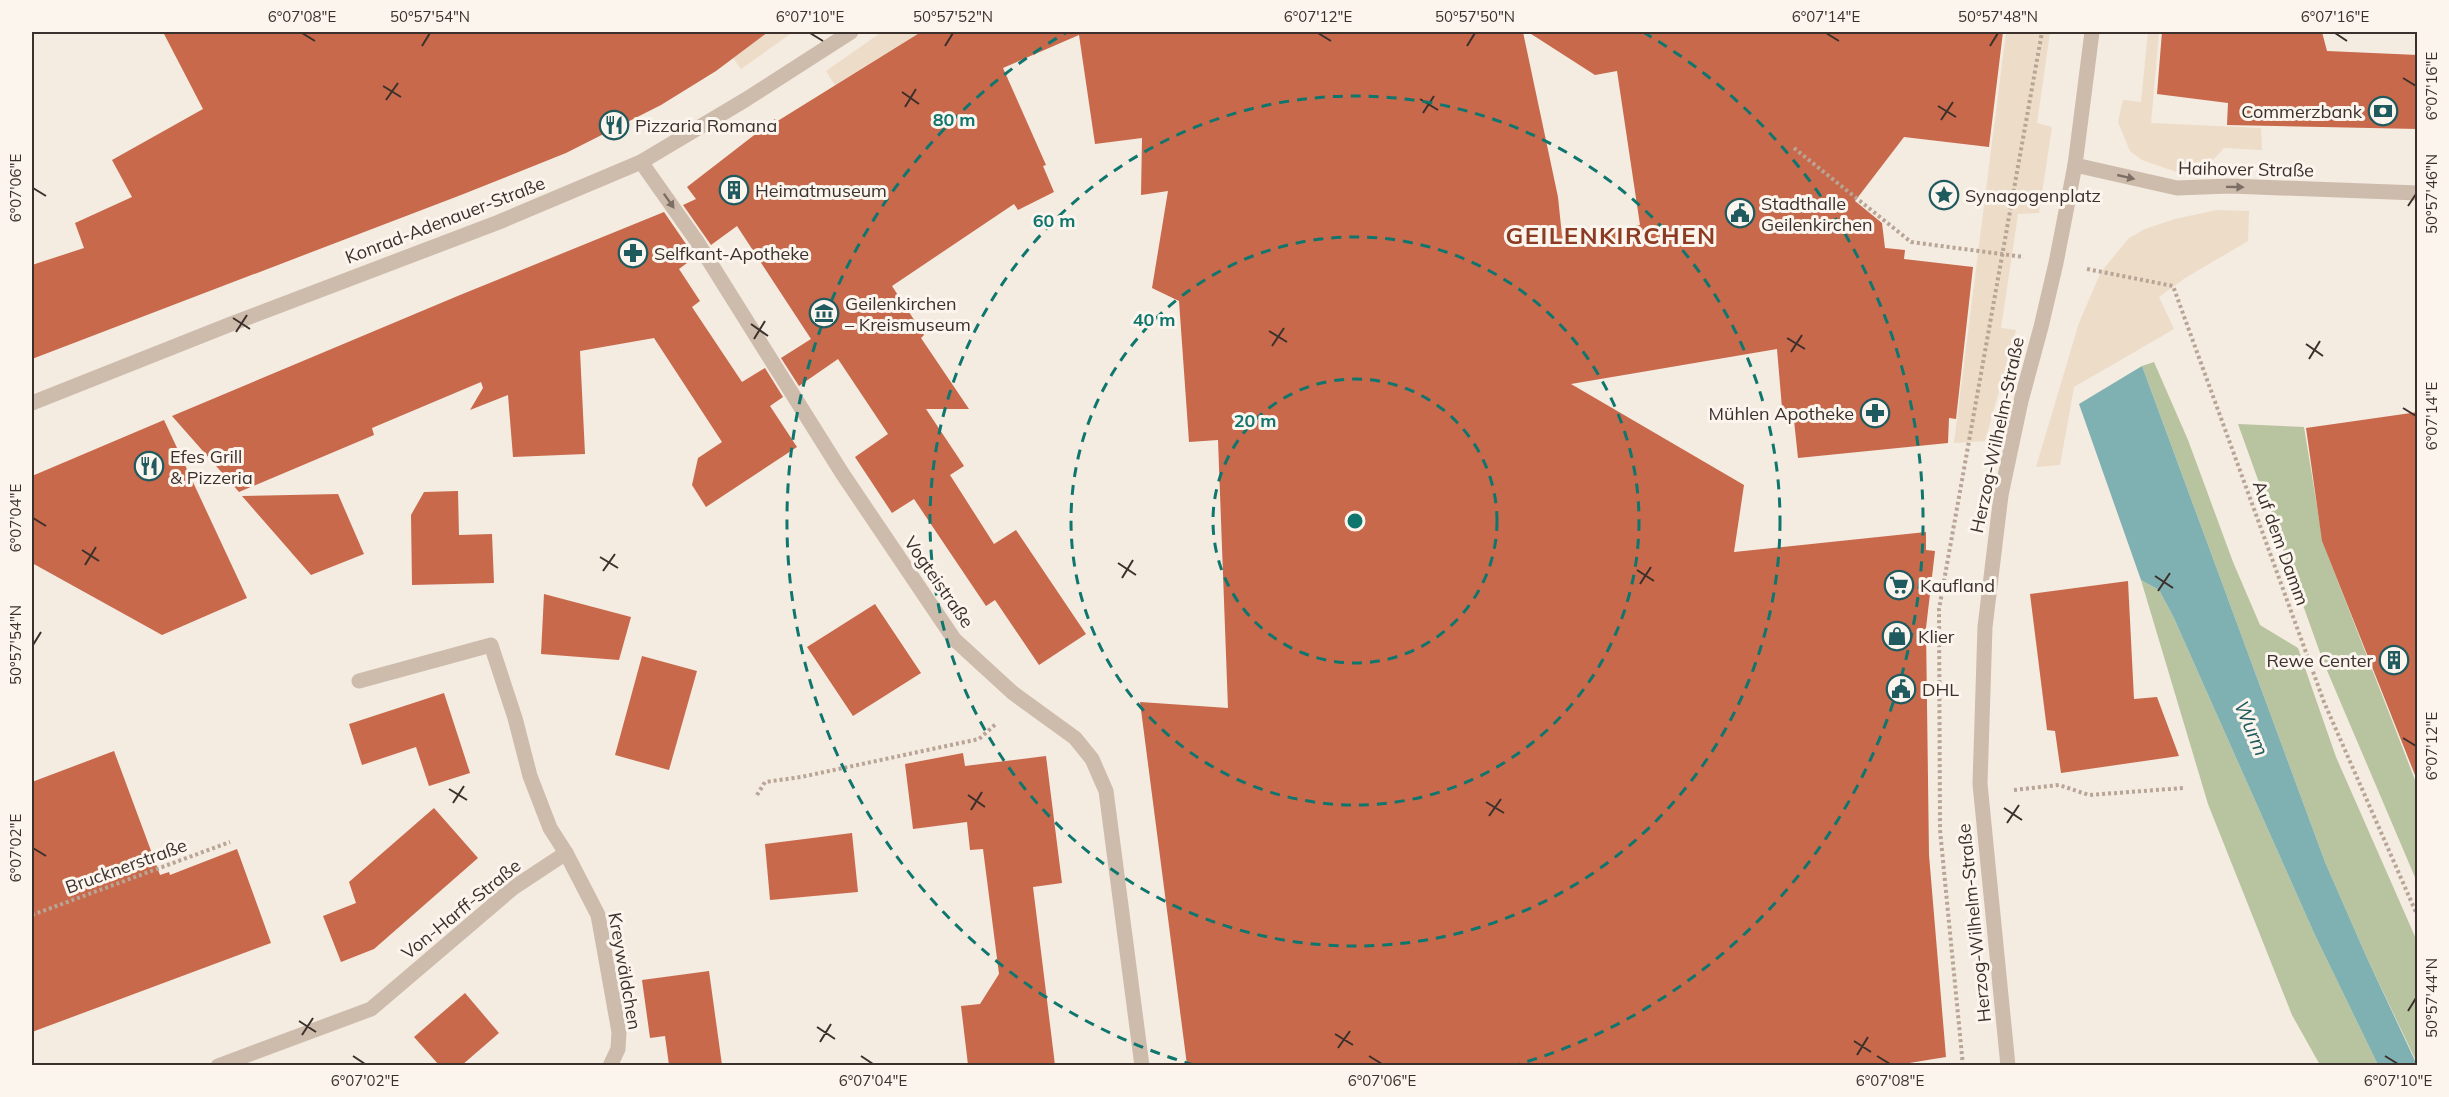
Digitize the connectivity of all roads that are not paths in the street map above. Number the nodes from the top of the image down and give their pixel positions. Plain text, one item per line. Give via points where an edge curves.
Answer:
1 (851, 32) edge
2 (2092, 32) edge
3 (641, 162) junction
4 (2075, 165) junction
5 (2418, 194) edge
6 (32, 403) edge
7 (359, 681) dead end
8 (566, 853) junction
9 (218, 1065) edge
10 (610, 1065) edge
11 (1142, 1065) edge
12 (2008, 1065) edge

1 - 3 street, Konrad-Adenauer-Straße
2 - 4 street, Herzog-Wilhelm-Straße
3 - 6 street, Konrad-Adenauer-Straße via 499,222
3 -> 11 street, Vogteistraße via 696,240 842,473 954,639 1013,693 1064,728 1092,759 1106,790
4 -> 5 street, Haihover Straße via 2177,188 2230,186
4 - 12 street, Herzog-Wilhelm-Straße via 1995,531 1985,627 1980,794
7 - 8 street via 491,645 530,776 550,828
8 - 9 street, Von-Harff-Straße via 513,888 371,1009
8 - 10 street, Kreywäldchen via 598,915 618,1032 618,1049

